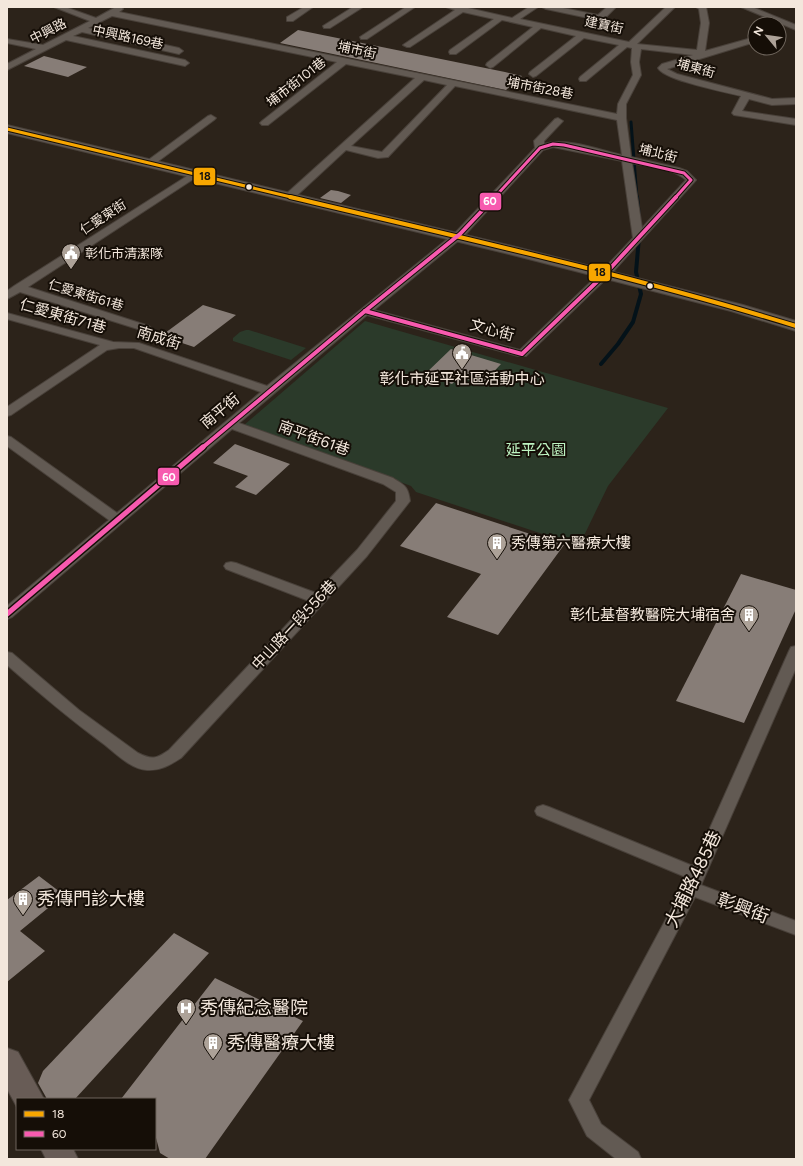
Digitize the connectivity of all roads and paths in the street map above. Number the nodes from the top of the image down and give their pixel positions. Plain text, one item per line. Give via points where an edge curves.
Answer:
1 (58, 7) edge
2 (123, 7) edge
3 (309, 7) edge
4 (359, 7) edge
5 (412, 7) edge
6 (450, 7) edge
7 (534, 7) edge
8 (546, 7) edge
9 (612, 7) edge
10 (671, 7) edge
11 (700, 7) edge
12 (745, 7) edge
13 (464, 8) edge
14 (111, 13) junction
15 (501, 17) junction
16 (600, 18) junction
17 (290, 19) dead end
18 (514, 20) junction
19 (97, 21) junction
20 (540, 25) junction
21 (327, 26) dead end
22 (795, 28) edge
23 (80, 29) junction
24 (583, 34) junction
25 (66, 37) junction
26 (364, 37) dead end
27 (7, 41) edge
28 (747, 41) edge
29 (632, 44) junction
30 (407, 45) dead end
31 (44, 48) junction
32 (179, 51) dead end
33 (453, 52) dead end
34 (344, 61) junction
35 (185, 62) dead end
36 (490, 65) dead end
37 (7, 67) edge
38 (533, 74) dead end
39 (422, 77) junction
40 (584, 79) dead end
41 (453, 83) junction
42 (746, 95) junction
43 (796, 101) edge
44 (211, 118) dead end
45 (621, 118) junction
46 (558, 121) dead end
47 (796, 122) edge
48 (265, 123) dead end
49 (7, 129) edge
50 (344, 147) junction
51 (540, 148) junction
52 (628, 159) junction
53 (150, 163) junction
54 (195, 174) junction
55 (289, 197) junction
56 (456, 237) junction
57 (638, 238) junction
58 (606, 273) junction
59 (18, 288) junction
60 (7, 296) edge
61 (365, 311) junction
62 (7, 316) edge
63 (796, 326) edge
64 (145, 328) dead end
65 (112, 345) junction
66 (269, 391) junction
67 (7, 412) edge
68 (229, 424) junction
69 (7, 440) edge
70 (388, 481) joint
71 (117, 519) junction
72 (231, 566) dead end
73 (318, 599) junction
74 (7, 614) edge
75 (796, 651) edge
76 (7, 657) edge
77 (544, 811) dead end
78 (694, 881) junction
79 (796, 928) edge
80 (7, 1061) edge
81 (28, 1098) edge
82 (58, 1150) edge
83 (62, 1159) edge
84 (632, 1159) edge

1 - 19 street
2 - 14 street, 中興路
3 - 17 street
4 - 21 street
5 - 26 street
6 - 13 street, 建寶街
7 - 18 street
8 - 16 street
9 - 16 street
10 - 29 street
11 - 29 street, 建寶街 via 703,8 704,23 701,52
12 - 22 street
13 - 15 street, 建寶街
13 - 30 street
14 - 19 street, 中興路
14 - 34 street, 埔市街
15 - 18 street, 建寶街
15 - 33 street
16 - 24 street
18 - 20 street, 建寶街
19 - 23 street, 中興路
20 - 24 street, 建寶街
20 - 36 street
23 - 25 street, 中興路
23 - 32 street
24 - 29 street, 建寶街
24 - 38 street
25 - 31 street, 中興路
25 - 35 street, 中興路169巷
27 - 31 street
28 - 42 street, 埔東街 via 662,68 674,76
29 - 40 street
29 - 45 street via 637,75 622,104
31 - 37 street, 中興路
34 - 39 street, 埔市街
34 - 48 street, 埔市街101巷
39 - 41 street, 埔市街28巷
39 - 50 street
41 - 45 street, 埔市街28巷
41 - 50 street via 385,155
42 - 43 street, 埔東街 via 772,102
42 - 47 street via 737,113
44 - 53 street
45 - 52 street
46 - 51 street via 539,141
49 - 53 main road
50 - 55 street
51 - 52 street, 埔北街 via 545,145 564,145
51 - 56 street
52 - 57 street
52 - 57 street, 埔北街 via 676,170 691,180
53 - 54 main road
54 - 55 main road
54 - 59 street, 仁愛東街
55 - 56 main road
56 - 58 main road
56 - 61 street, 南平街
57 - 58 street
58 - 61 street, 文心街 via 522,354
58 - 63 main road
59 - 60 street, 仁愛東街
59 - 64 street, 仁愛東街61巷
61 - 66 street, 南平街
62 - 65 street, 仁愛東街71巷
65 - 66 street, 南成街 via 135,345
65 - 67 street, 南成街 via 102,348
66 - 68 street, 南平街
68 - 70 street, 南平街61巷
68 - 71 street, 南平街
69 - 71 street
70 - 73 street, 中山路一段556巷 via 402,490 403,501 362,553
71 - 74 street, 南平街
72 - 73 street
73 - 76 street, 中山路一段556巷 via 174,754 161,763 146,764 132,758 74,714
75 - 78 street, 大埔路485巷
77 - 78 street, 彰興街
78 - 79 street, 彰興街
78 - 84 street, 大埔路485巷 via 579,1100 594,1130
80 - 81 main road
82 - 83 main road

